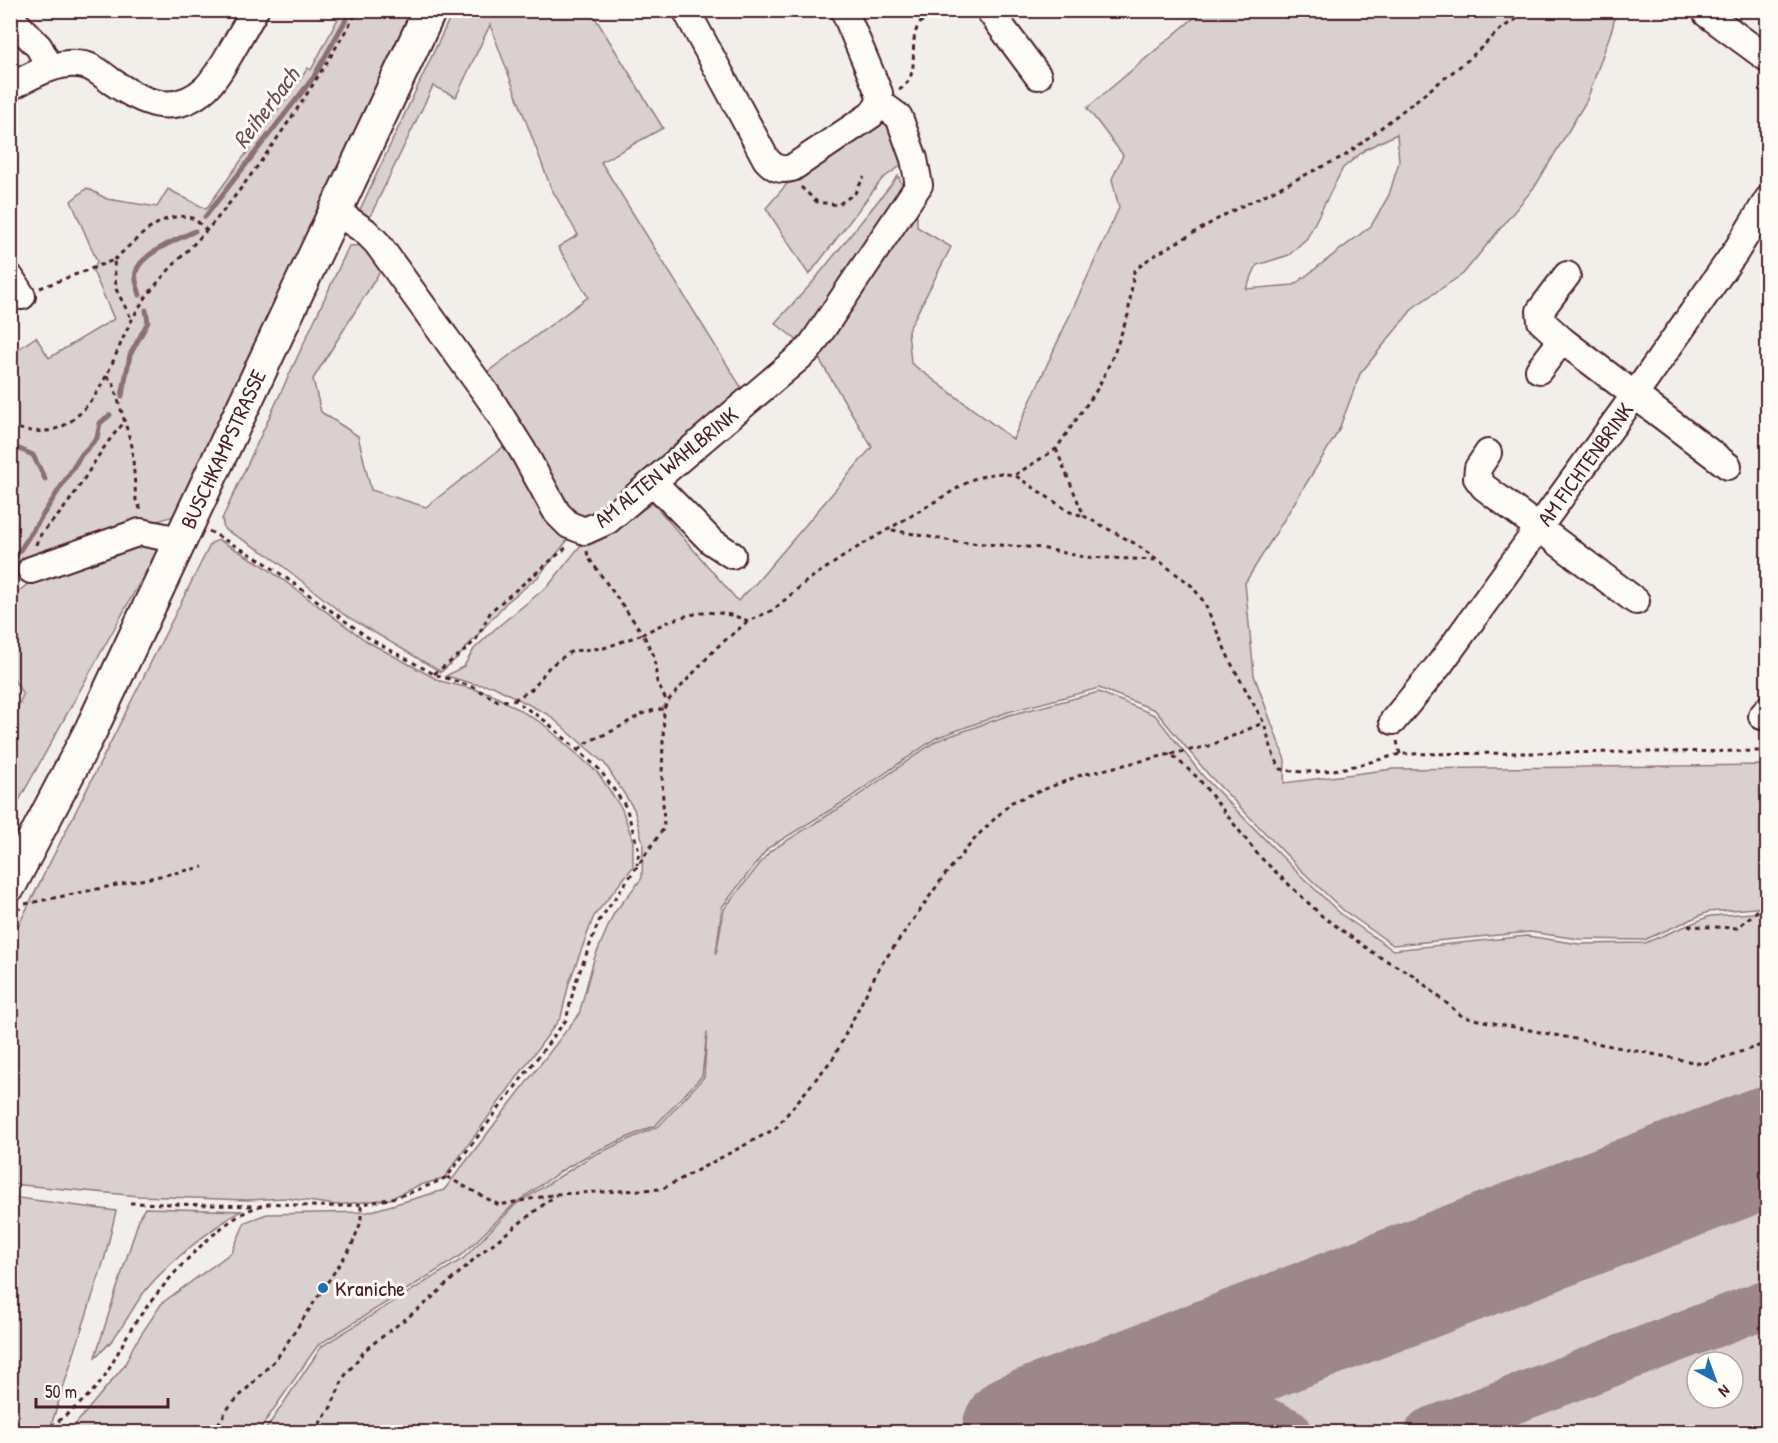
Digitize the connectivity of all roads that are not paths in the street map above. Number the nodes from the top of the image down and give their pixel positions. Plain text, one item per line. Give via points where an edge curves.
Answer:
1 (255, 10) edge
2 (430, 10) edge
3 (686, 10) edge
4 (844, 10) edge
5 (989, 10) edge
6 (1707, 14) dead end
7 (10, 17) edge
8 (1767, 59) edge
9 (50, 68) junction
10 (1038, 76) dead end
11 (10, 87) edge
12 (880, 103) junction
13 (1767, 199) edge
14 (337, 212) junction
15 (1567, 274) dead end
16 (1562, 340) junction
17 (1539, 370) dead end
18 (1634, 396) junction
19 (1488, 453) dead end
20 (1728, 466) dead end
21 (653, 482) junction
22 (1538, 529) junction
23 (179, 534) junction
24 (732, 555) dead end
25 (31, 570) road end
26 (1636, 601) dead end
27 (1393, 721) dead end
28 (13, 893) edge

1 - 9 street via 208,86 180,103 143,101 86,65
2 - 14 main road, BUSCHKAMPSTRASSE
3 - 12 street via 766,159 774,167 789,169 871,114
4 - 12 street
5 - 10 street
6 - 8 street
7 - 9 street via 39,47
9 - 11 street
12 - 21 street, AM ALTEN WAHLBRINK via 900,117 919,185 912,197 809,349
13 - 18 street, AM FICHTENBRINK via 1736,251
14 - 21 street, AM ALTEN WAHLBRINK via 365,231 384,252 490,399 563,520 585,531 608,521
14 - 23 main road, BUSCHKAMPSTRASSE
15 - 16 street via 1540,311 1541,321
16 - 17 street
16 - 18 street
18 - 20 street
18 - 22 street, AM FICHTENBRINK
19 - 22 street via 1478,468 1477,478
21 - 24 street via 711,541
22 - 26 street
22 - 27 street, AM FICHTENBRINK via 1440,664
23 - 25 street via 140,531
23 - 28 main road, BUSCHKAMPSTRASSE

